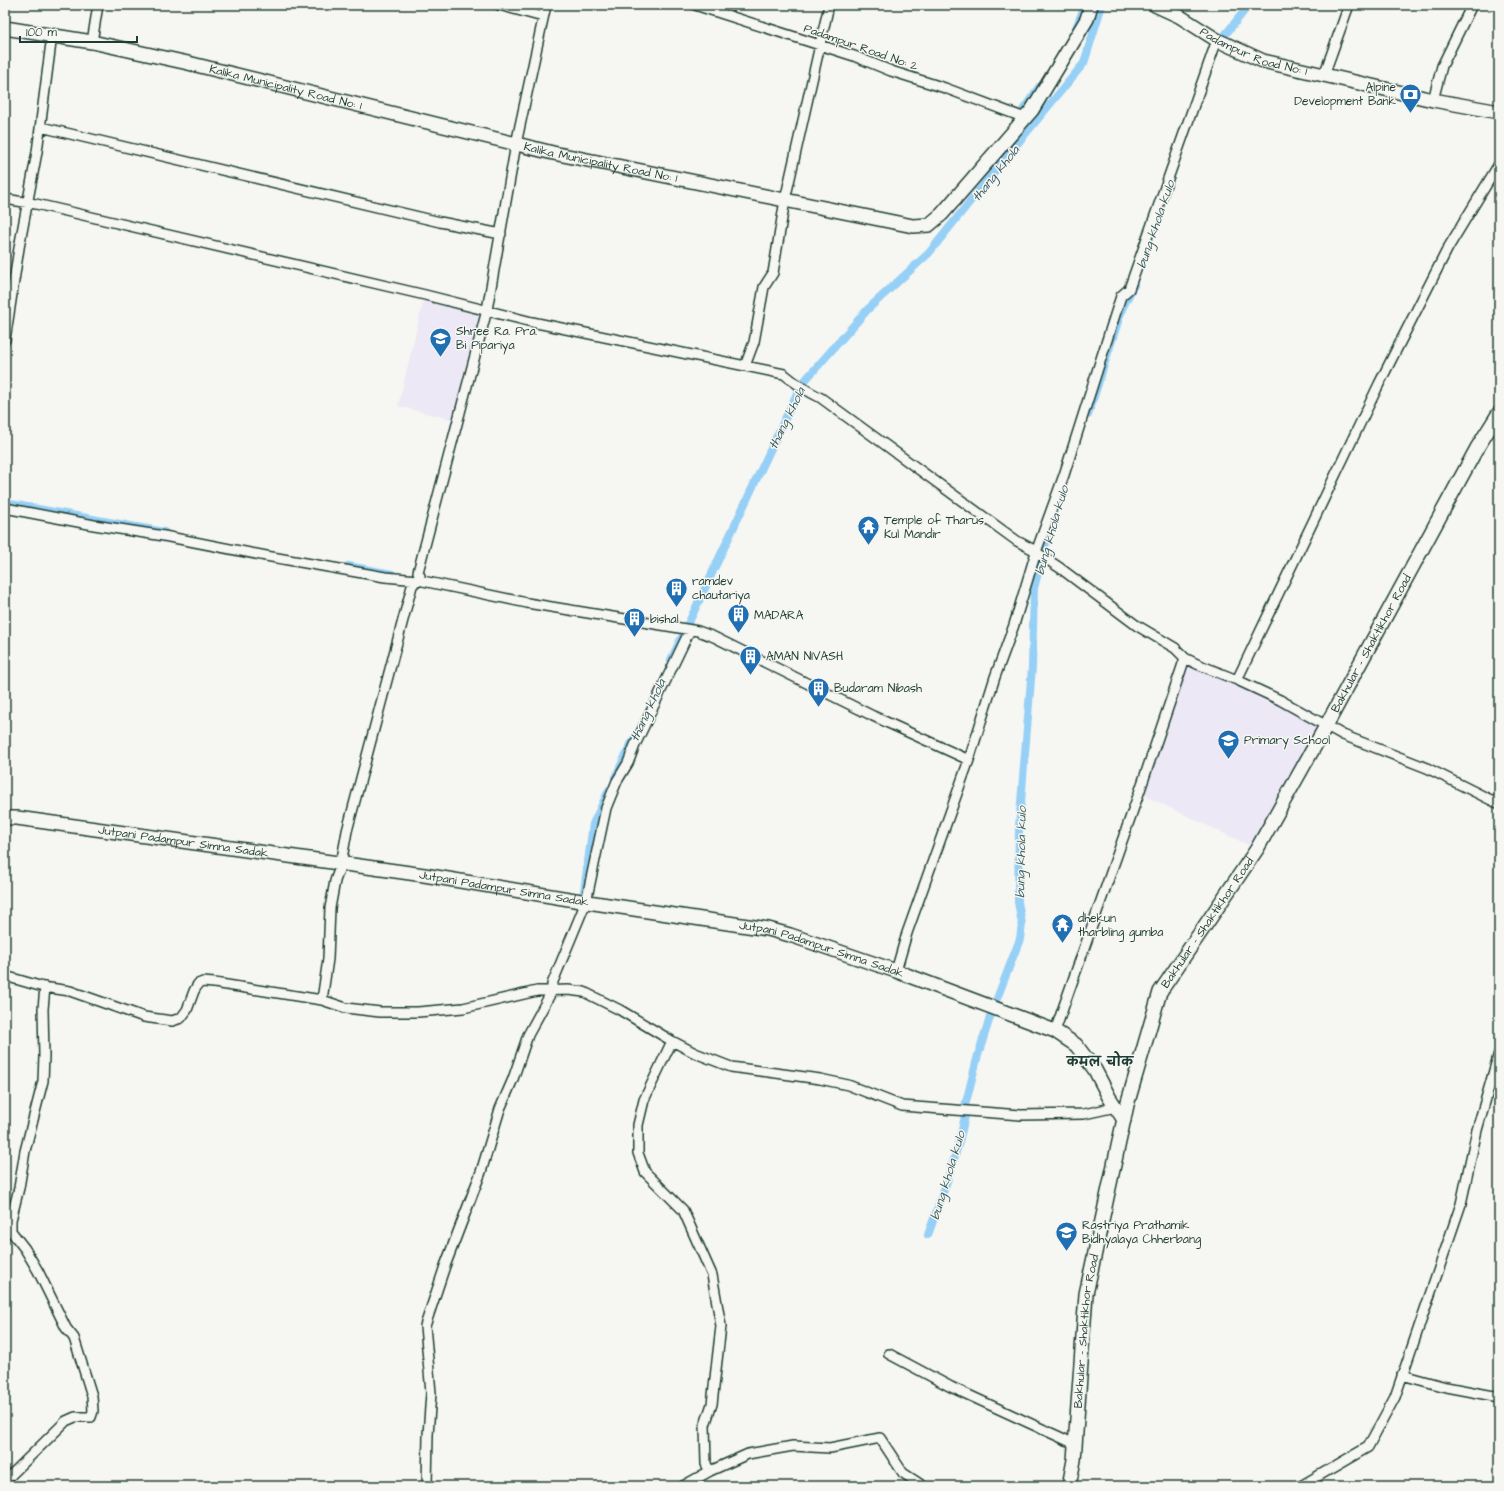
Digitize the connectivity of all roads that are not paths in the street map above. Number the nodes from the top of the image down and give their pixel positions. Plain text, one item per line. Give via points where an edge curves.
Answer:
1 (98, 5) edge
2 (499, 5) edge
3 (546, 5) edge
4 (696, 5) edge
5 (829, 5) edge
6 (1091, 5) edge
7 (1155, 5) edge
8 (1349, 5) edge
9 (1472, 5) edge
10 (543, 17) junction
11 (5, 28) edge
12 (52, 35) junction
13 (1217, 40) junction
14 (92, 42) junction
15 (820, 46) junction
16 (1324, 74) junction
17 (1433, 100) junction
18 (1499, 112) edge
19 (1021, 117) junction
20 (40, 127) junction
21 (516, 144) junction
22 (1499, 164) edge
23 (5, 199) edge
24 (785, 200) junction
25 (29, 203) junction
26 (500, 234) junction
27 (487, 310) junction
28 (5, 340) edge
29 (746, 366) junction
30 (1499, 413) edge
31 (5, 508) edge
32 (1037, 553) junction
33 (419, 579) junction
34 (690, 630) junction
35 (1184, 658) junction
36 (1237, 680) junction
37 (1326, 726) junction
38 (969, 760) junction
39 (1499, 804) edge
40 (5, 818) edge
41 (342, 859) junction
42 (586, 902) junction
43 (896, 970) junction
44 (5, 976) edge
45 (46, 988) junction
46 (552, 991) junction
47 (322, 1000) junction
48 (1055, 1031) junction
49 (672, 1041) junction
50 (1499, 1053) edge
51 (1116, 1107) junction
52 (1124, 1120) junction
53 (889, 1354) dead end
54 (1402, 1375) junction
55 (1499, 1397) edge
56 (1075, 1444) junction
57 (710, 1470) junction
58 (5, 1481) edge
59 (427, 1486) edge
60 (683, 1486) edge
61 (923, 1486) edge
62 (1069, 1486) edge
63 (1301, 1486) edge

1 - 14 street
2 - 10 street
3 - 10 street
4 - 15 street, Padampur Road No: 2
5 - 15 street
6 - 19 street, Kalika Municipality Road No: 1 via 1087,19 1074,43 1032,110
7 - 13 street, Padampur Road No: 1 via 1179,16
8 - 16 street
9 - 17 street via 1442,66
10 - 21 street
11 - 12 street, Kalika Municipality Road No: 1
12 - 14 street, Kalika Municipality Road No: 1
12 - 20 street
13 - 16 street, Padampur Road No: 1 via 1263,61
13 - 32 street via 1129,289 1121,296
14 - 21 street, Kalika Municipality Road No: 1 via 188,63
15 - 19 street, Padampur Road No: 2 via 945,88
15 - 24 street
16 - 17 street, Padampur Road No: 1
17 - 18 street, Padampur Road No: 1
19 - 24 street, Kalika Municipality Road No: 1 via 942,214 929,225 913,226
20 - 25 street
20 - 26 street
21 - 24 street, Kalika Municipality Road No: 1
21 - 26 street
22 - 36 street via 1448,248 1382,377
23 - 25 street
24 - 29 street via 773,273 764,287 754,342
25 - 27 street
25 - 28 street via 19,248
26 - 27 street
27 - 29 street via 532,322
27 - 33 street via 425,543 418,572
29 - 32 street via 784,374
30 - 37 street, Bakhular - Shaktikhor Road via 1477,448
31 - 33 street via 385,577
32 - 35 street via 1136,625 1175,648
32 - 38 street
33 - 34 street via 527,603
33 - 41 street via 412,586 347,831
34 - 38 street via 714,637 873,716
34 - 42 street via 606,808
35 - 36 street
35 - 48 street
36 - 37 street
37 - 39 street via 1427,768
37 - 52 street, Bakhular - Shaktikhor Road via 1257,849 1160,992
38 - 43 street
40 - 41 street, Jutpani Padampur Simna Sadak
41 - 42 street, Jutpani Padampur Simna Sadak
41 - 47 street via 330,908 328,959
42 - 43 street, Jutpani Padampur Simna Sadak via 768,929
42 - 46 street via 552,984
43 - 48 street, Jutpani Padampur Simna Sadak
44 - 45 street
45 - 47 street via 70,991 144,1017 172,1021 181,1018 198,984 203,982
45 - 58 street via 43,1009 43,1081 25,1151 11,1231 38,1271 66,1328 74,1338 92,1396 93,1411 91,1417 75,1417 66,1421
46 - 47 street via 538,991 463,1008 418,1012 380,1012 346,1008
46 - 49 street via 584,992
46 - 59 street via 528,1035 500,1109 481,1172 444,1266 425,1326 431,1393
48 - 51 street, Jutpani Padampur Simna Sadak via 1076,1045 1095,1070
49 - 51 street via 731,1067 848,1085 902,1106 1021,1115 1084,1114
49 - 57 street via 644,1100 638,1125 638,1153 645,1172 683,1210 712,1275 721,1326 712,1404 705,1425 706,1464
50 - 54 street via 1477,1130 1461,1204
51 - 52 street, Jutpani Padampur Simna Sadak
52 - 56 street, Bakhular - Shaktikhor Road via 1086,1294
53 - 56 street via 952,1387
54 - 55 street
54 - 63 street via 1395,1397 1368,1446
56 - 62 street, Bakhular - Shaktikhor Road
57 - 60 street
57 - 61 street via 748,1454 793,1446 830,1448 880,1438 903,1473

